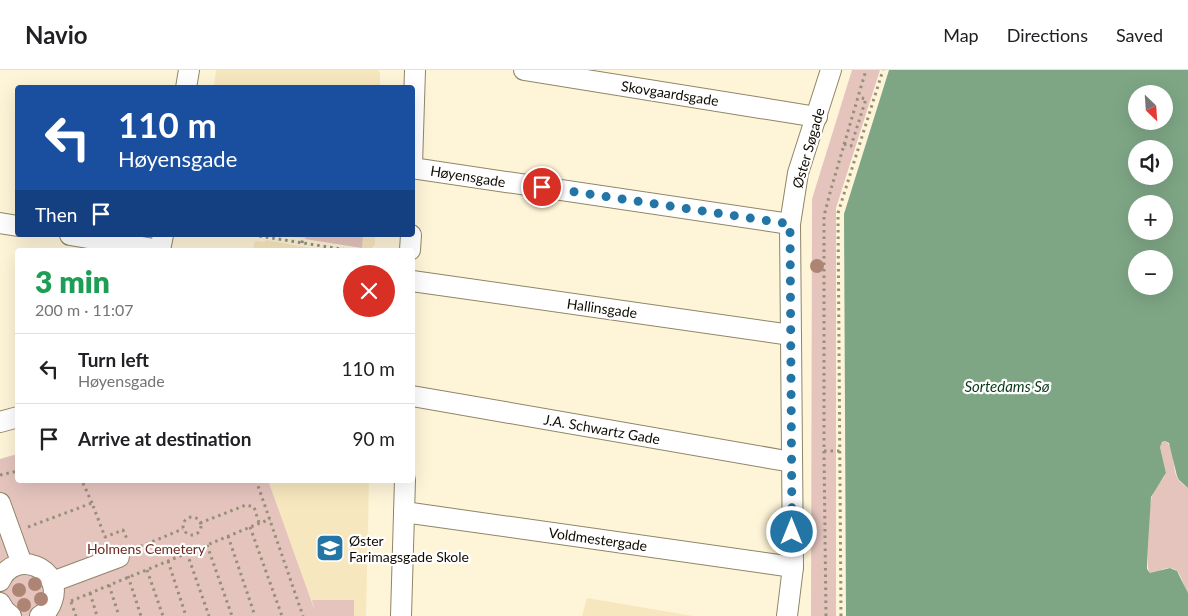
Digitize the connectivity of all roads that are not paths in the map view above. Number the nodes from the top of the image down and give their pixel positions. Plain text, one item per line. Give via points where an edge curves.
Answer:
1 (189, 70) edge
2 (415, 70) edge
3 (831, 70) edge
4 (532, 71) edge
5 (186, 85) edge
6 (415, 85) edge
7 (816, 117) junction
8 (415, 166) edge
9 (0, 223) edge
10 (790, 224) junction
11 (15, 226) edge
12 (82, 237) edge
13 (148, 248) edge
14 (415, 280) edge
15 (791, 335) junction
16 (415, 397) edge
17 (15, 419) edge
18 (0, 422) edge
19 (792, 462) junction
20 (405, 483) edge
21 (0, 503) edge
22 (404, 512) junction
23 (119, 557) road end
24 (22, 564) junction
25 (793, 567) junction
26 (0, 581) edge
27 (52, 582) junction
28 (0, 603) edge
29 (11, 616) edge
30 (40, 616) edge
31 (401, 616) edge
32 (787, 616) edge

1 - 5 street
2 - 6 street
3 - 7 street, Øster Søgade
4 - 7 street, Skovgaardsgade
7 - 10 street, Øster Søgade via 798,173
8 - 10 street, Høyensgade
9 - 11 street
10 - 15 street, Øster Søgade
12 - 13 street
14 - 15 street, Hallinsgade
15 - 19 street, Øster Søgade
16 - 19 street, J.A. Schwartz Gade
17 - 18 street
19 - 25 street, Øster Søgade
20 - 22 street
21 - 24 street
22 - 25 street, Voldmestergade
22 - 31 street
23 - 27 street
24 - 26 street via 8,570
24 - 27 street via 42,568
25 - 32 street, Øster Søgade
27 - 30 street via 53,599
28 - 29 street

